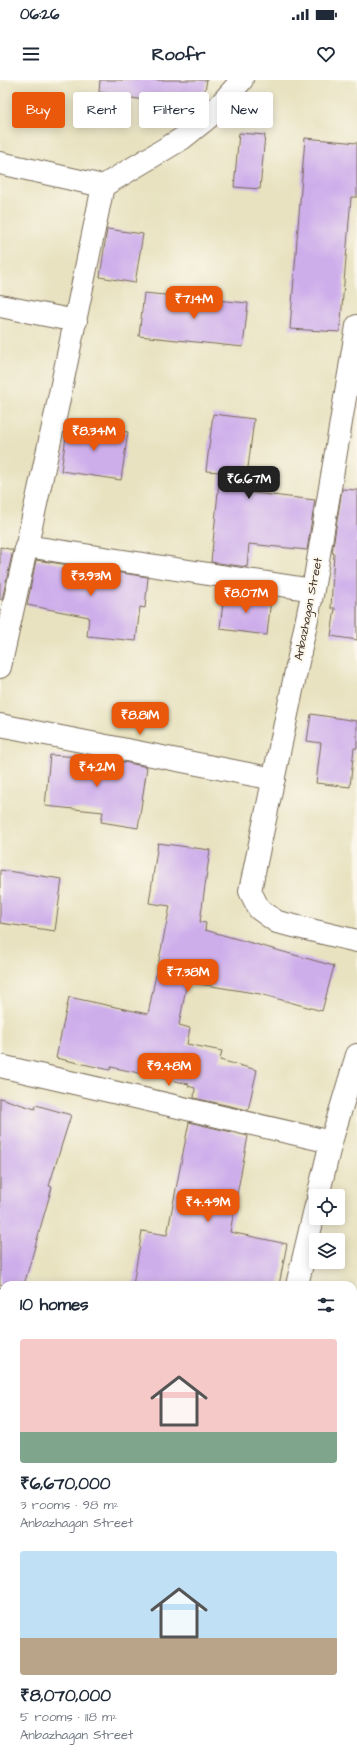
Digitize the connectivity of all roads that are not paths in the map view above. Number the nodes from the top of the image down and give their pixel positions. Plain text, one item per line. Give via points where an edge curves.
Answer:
1 (242, 80) edge
2 (0, 163) edge
3 (103, 186) junction
4 (0, 306) edge
5 (76, 321) junction
6 (357, 326) edge
7 (26, 546) junction
8 (313, 590) junction
9 (0, 667) edge
10 (0, 725) edge
11 (274, 779) junction
12 (357, 941) edge
13 (357, 1055) edge
14 (0, 1066) edge
15 (331, 1142) junction
16 (320, 1189) edge
17 (311, 1225) edge
18 (298, 1281) edge

1 - 3 street via 208,118 183,138
2 - 3 street
3 - 5 street
4 - 5 street
5 - 7 street
6 - 8 street, Anbazhagan Street
7 - 8 street
7 - 9 street
8 - 11 street, Anbazhagan Street
10 - 11 street
11 - 12 street, Anbazhagan Street via 250,891 259,909 277,922
13 - 15 street
14 - 15 street
15 - 16 street
17 - 18 street

